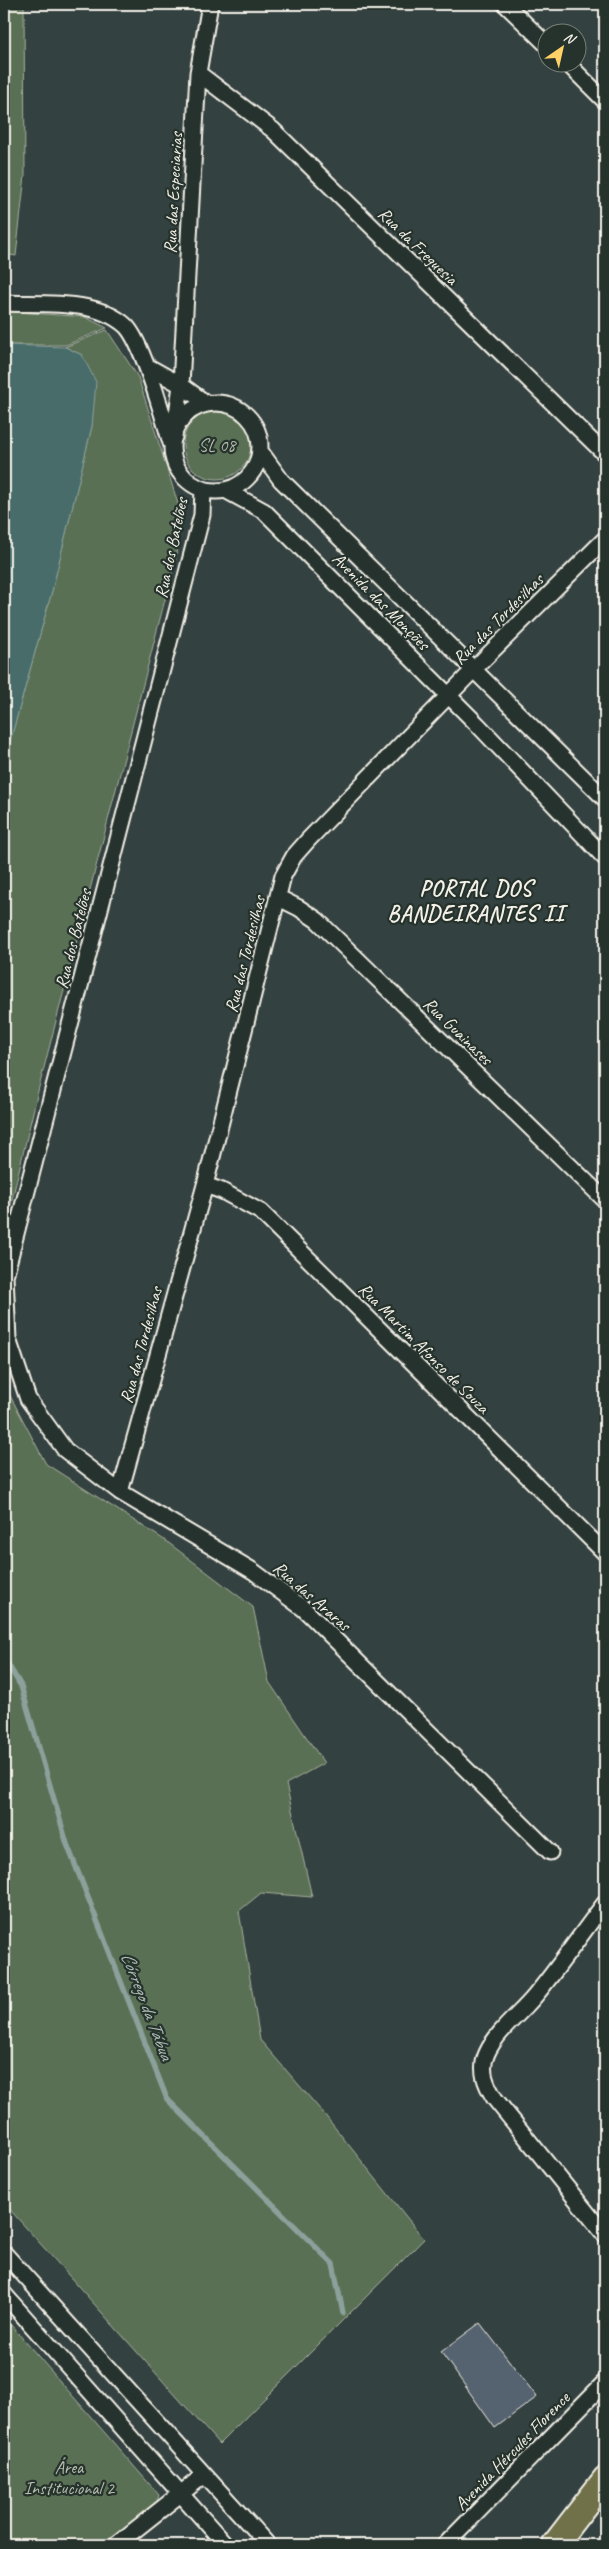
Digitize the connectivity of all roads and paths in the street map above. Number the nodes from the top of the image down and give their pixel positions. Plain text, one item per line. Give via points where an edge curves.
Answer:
1 (210, 4) edge
2 (505, 4) edge
3 (536, 34) edge
4 (576, 72) edge
5 (198, 73) junction
6 (605, 101) edge
7 (4, 303) edge
8 (146, 366) junction
9 (181, 384) junction
10 (208, 404) junction
11 (173, 442) junction
12 (260, 450) junction
13 (605, 454) edge
14 (202, 489) junction
15 (225, 490) junction
16 (605, 539) edge
17 (474, 669) junction
18 (448, 696) junction
19 (605, 799) edge
20 (605, 858) edge
21 (278, 898) junction
22 (205, 1185) junction
23 (605, 1200) edge
24 (28, 1399) joint
25 (120, 1492) junction
26 (605, 1553) edge
27 (550, 1852) dead end
28 (605, 1902) edge
29 (605, 2235) edge
30 (4, 2253) edge
31 (4, 2294) edge
32 (605, 2382) edge
33 (203, 2476) junction
34 (605, 2479) edge
35 (181, 2495) junction
36 (116, 2545) edge
37 (226, 2545) edge
38 (268, 2545) edge
39 (445, 2545) edge
40 (554, 2545) edge

1 - 5 street, Rua das Especiarias
2 - 3 street
4 - 6 street
5 - 9 street, Rua das Especiarias
5 - 13 street, Rua da Freguesia via 273,130
7 - 8 street via 78,306 115,319 131,333
8 - 9 street
8 - 11 street
9 - 10 street
9 - 11 street, Rua das Especiarias
10 - 11 street via 183,419
10 - 12 street via 226,405 243,413 256,428
11 - 14 street via 177,467
12 - 15 street via 255,467 245,480
12 - 17 street, Avenida das Monções via 282,480
14 - 15 street
14 - 24 street, Rua dos Batelões via 202,515 5,1276 8,1339
15 - 18 street, Avenida das Monções via 264,511
16 - 17 street, Rua das Tordesilhas
17 - 18 street, Rua das Tordesilhas
17 - 19 street, Avenida das Monções
18 - 20 street, Avenida das Monções
18 - 21 street, Rua das Tordesilhas via 294,856 283,876
21 - 22 street, Rua das Tordesilhas
21 - 23 street, Rua Guainases via 317,920
22 - 25 street, Rua das Tordesilhas
22 - 26 street, Rua Martim Afonso de Souza via 261,1212
24 - 25 street, Rua das Araras via 65,1450
25 - 27 street, Rua das Araras via 253,1572 304,1609
28 - 29 street via 534,1997 494,2041 486,2054 483,2072 486,2085 495,2099
30 - 33 street
31 - 35 street
32 - 39 street, Avenida Hércules Florence
33 - 35 street
33 - 38 street
34 - 40 main road
35 - 36 street
35 - 37 street

